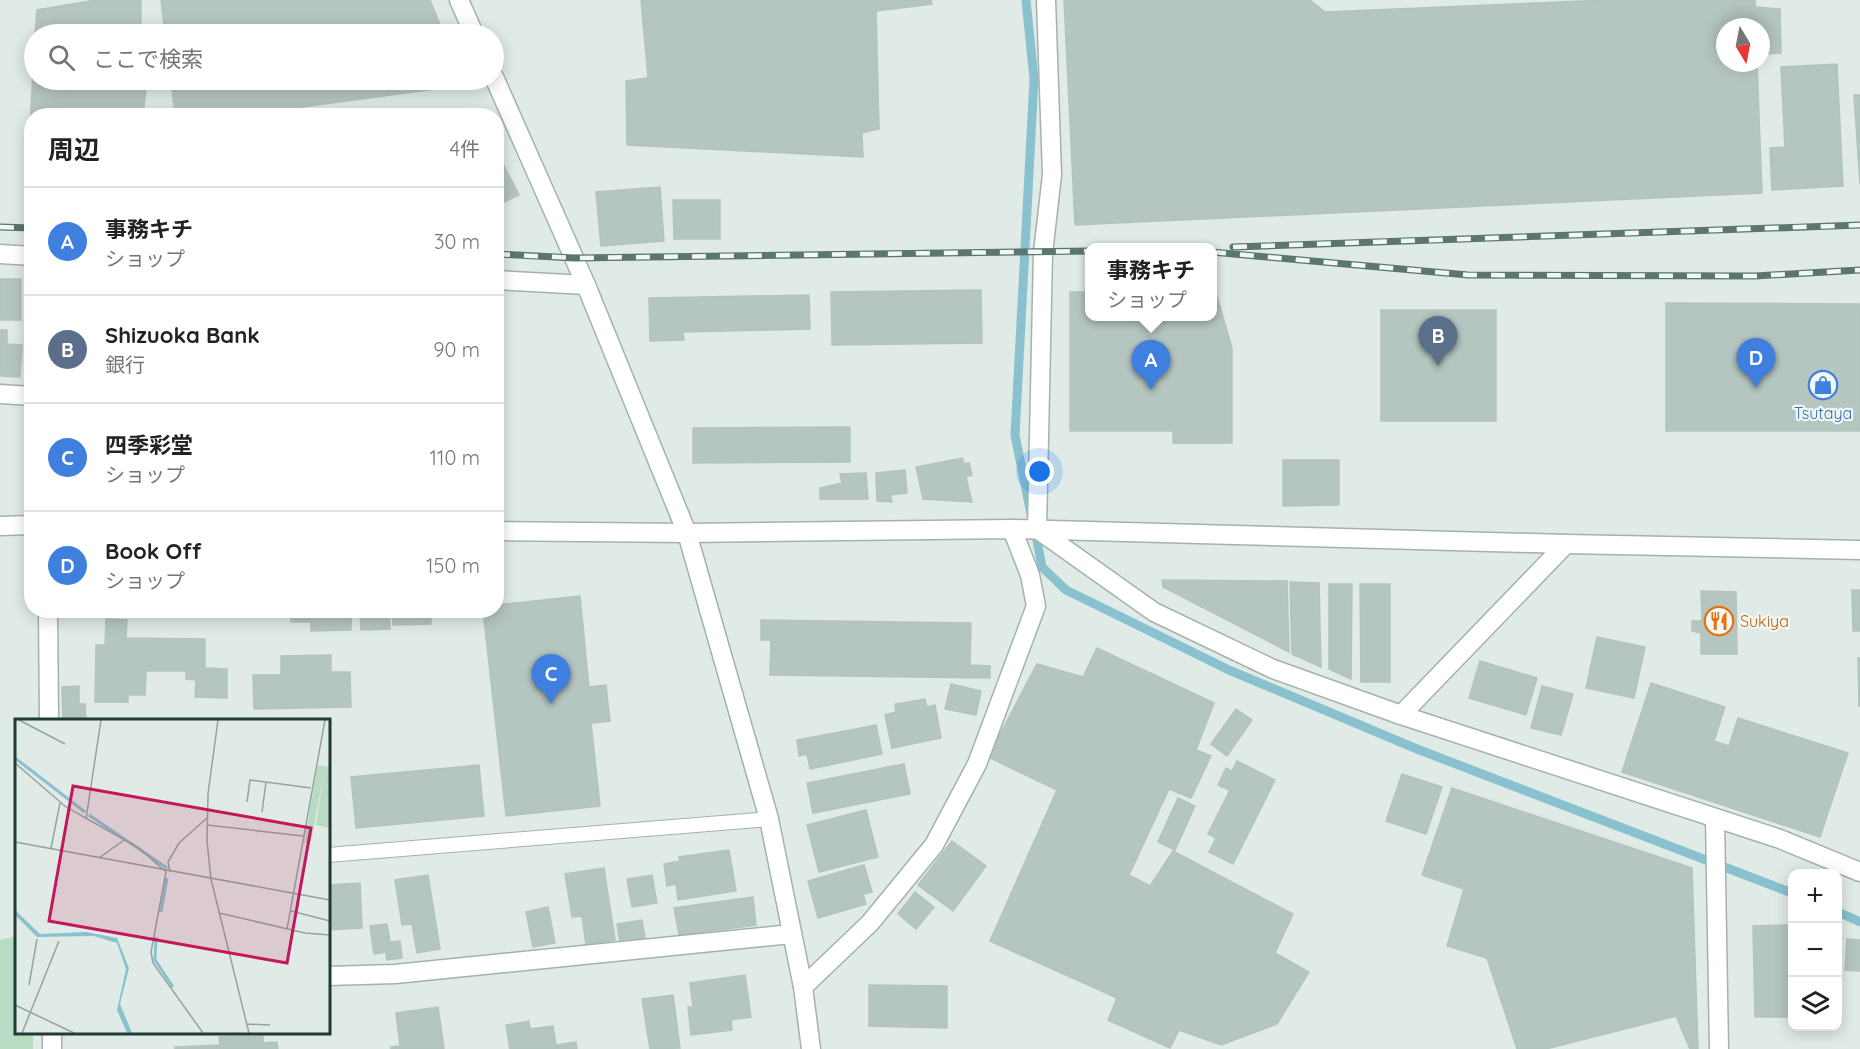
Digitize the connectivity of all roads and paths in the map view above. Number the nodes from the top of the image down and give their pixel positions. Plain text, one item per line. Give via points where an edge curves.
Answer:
1 (459, 0) edge
2 (1046, 0) edge
3 (470, 24) edge
4 (500, 90) edge
5 (0, 254) edge
6 (24, 256) edge
7 (504, 280) edge
8 (586, 285) junction
9 (0, 394) edge
10 (24, 396) edge
11 (24, 525) edge
12 (0, 526) edge
13 (1012, 529) junction
14 (1038, 529) junction
15 (504, 531) edge
16 (687, 533) junction
17 (1566, 544) junction
18 (1860, 550) edge
19 (48, 618) edge
20 (1401, 715) junction
21 (49, 719) edge
22 (1715, 818) junction
23 (769, 819) junction
24 (330, 855) edge
25 (1860, 872) edge
26 (792, 934) junction
27 (330, 976) edge
28 (802, 987) junction
29 (51, 1034) edge
30 (52, 1049) edge
31 (811, 1049) edge
32 (1719, 1049) edge

1 - 3 street
2 - 14 street via 1052,174 1043,253
4 - 8 street
5 - 6 street
7 - 8 street
8 - 16 street
9 - 10 street
11 - 12 street
13 - 14 street
13 - 16 street
13 - 28 street via 1030,575 1036,606 977,764 934,845 870,923
14 - 17 street
14 - 20 street via 1154,612 1273,669
15 - 16 street
16 - 23 street
17 - 18 street
17 - 20 street
19 - 21 street
20 - 22 street
22 - 25 street via 1780,839
22 - 32 street
23 - 24 lane
23 - 26 street
26 - 27 street via 395,974
26 - 28 street
28 - 31 street
29 - 30 street

